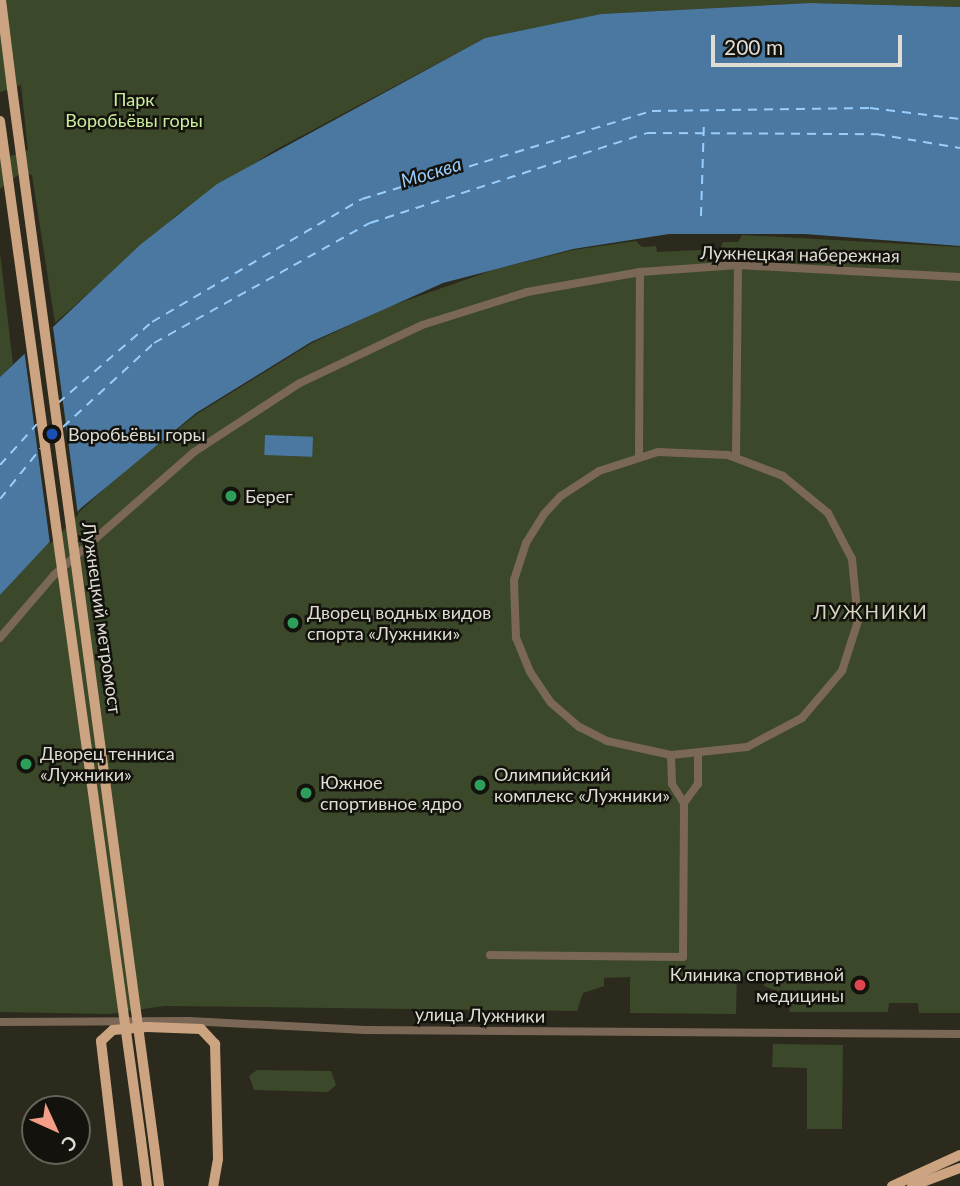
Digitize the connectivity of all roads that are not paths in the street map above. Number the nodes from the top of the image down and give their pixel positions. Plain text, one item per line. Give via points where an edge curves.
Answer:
1 (1, 0) edge
2 (0, 121) edge
3 (738, 265) junction
4 (639, 272) junction
5 (960, 277) edge
6 (736, 452) junction
7 (639, 456) junction
8 (0, 638) edge
9 (671, 755) junction
10 (698, 755) junction
11 (684, 803) junction
12 (490, 955) dead end
13 (0, 1022) edge
14 (102, 1022) junction
15 (960, 1034) edge
16 (101, 1041) junction
17 (141, 1140) junction
18 (960, 1156) edge
19 (960, 1168) edge
20 (118, 1186) edge
21 (140, 1186) edge
22 (147, 1186) edge
23 (161, 1186) edge
24 (214, 1186) edge
25 (892, 1186) edge
26 (912, 1186) edge

1 - 23 main road, Лужнецкий метромост, bridge
2 - 17 main road, Лужнецкий метромост, bridge
3 - 4 street, Лужнецкая набережная
3 - 5 street, Лужнецкая набережная
3 - 6 street
4 - 7 street
4 - 8 street, Лужнецкая набережная via 558,285 478,305 383,341 300,383 231,426 162,478 54,575
6 - 7 street
6 - 10 street via 789,479 828,513 854,564 858,621 842,671 810,712 758,743
7 - 9 street via 588,477 544,514 519,561 512,619 530,672 566,717 612,743
9 - 10 street
9 - 11 street via 671,784
10 - 11 street via 698,783
11 - 12 street via 683,957
13 - 14 street, улица Лужники
14 - 15 street, улица Лужники via 189,1021 365,1030
14 - 16 street
16 - 20 main road
16 - 24 main road via 108,1031 147,1027 196,1028 211,1037 216,1053 218,1159
17 - 21 main road
17 - 22 main road
18 - 25 main road, bridge
19 - 26 main road

